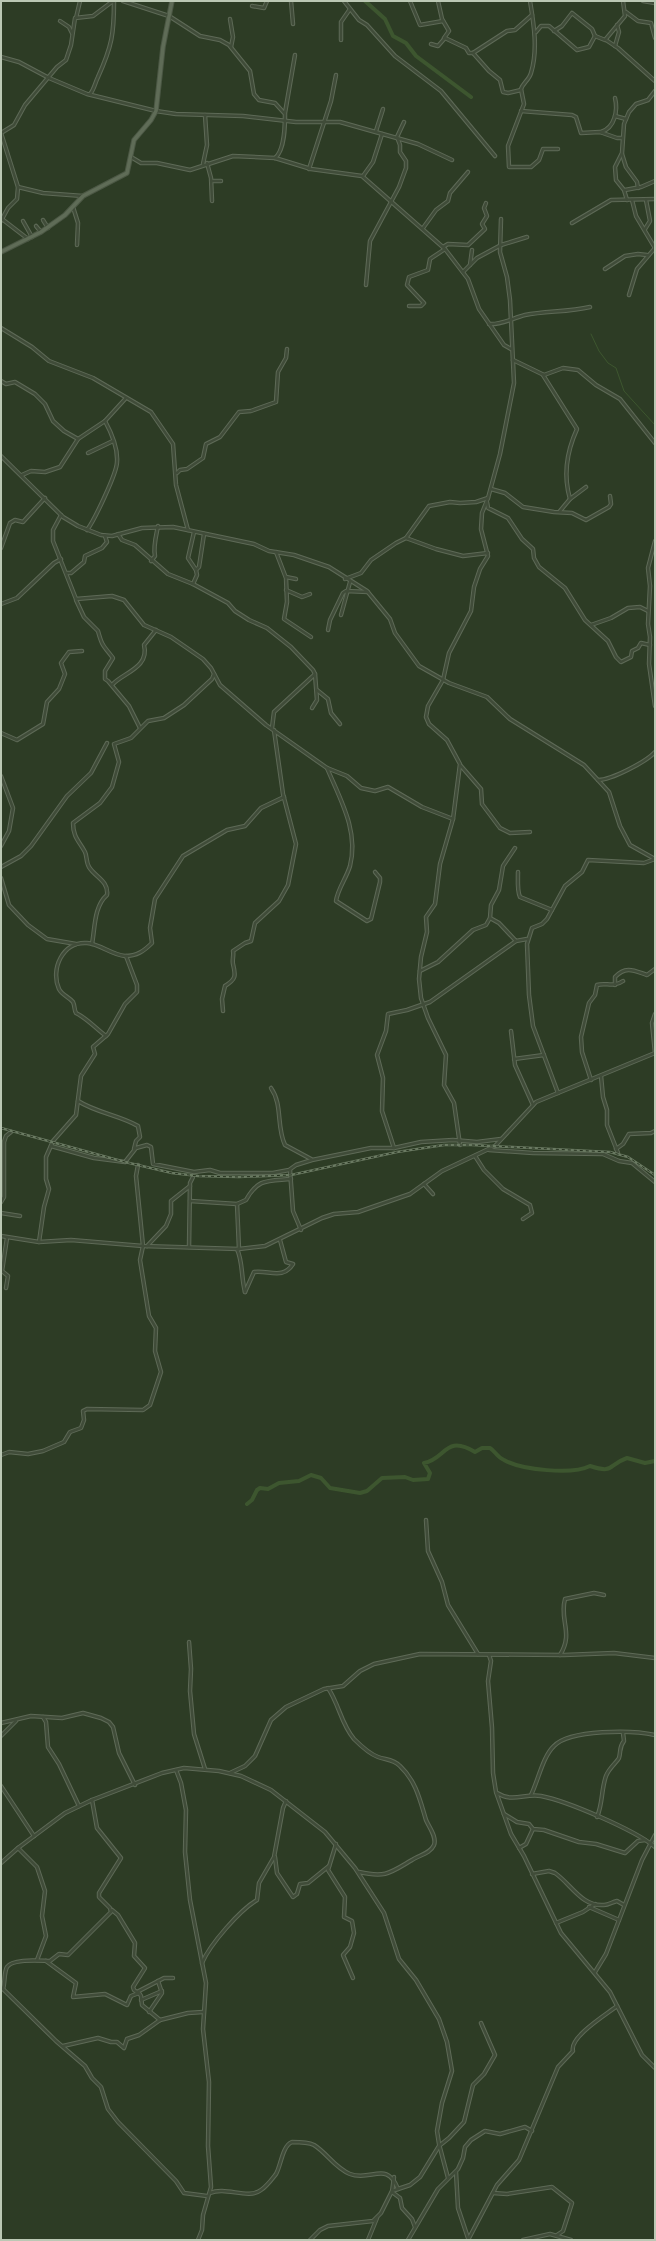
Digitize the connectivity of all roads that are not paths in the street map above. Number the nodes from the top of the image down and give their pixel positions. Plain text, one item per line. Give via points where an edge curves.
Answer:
1 (80, 1) edge
2 (114, 1) edge
3 (123, 1) edge
4 (172, 1) edge
5 (267, 1) edge
6 (291, 1) edge
7 (344, 1) edge
8 (410, 1) edge
9 (438, 1) edge
10 (532, 1) edge
11 (623, 1) edge
12 (643, 1) edge
13 (655, 3) edge
14 (252, 6) dead end
15 (350, 9) junction
16 (626, 12) junction
17 (532, 15) junction
18 (169, 16) junction
19 (75, 18) junction
20 (230, 19) dead end
21 (60, 21) dead end
22 (443, 21) junction
23 (293, 24) dead end
24 (617, 25) junction
25 (554, 31) junction
26 (535, 32) junction
27 (72, 34) junction
28 (595, 36) junction
29 (444, 38) junction
30 (655, 38) edge
31 (341, 40) dead end
32 (605, 40) junction
33 (431, 44) dead end
34 (231, 46) junction
35 (615, 46) junction
36 (473, 53) junction
37 (295, 55) dead end
38 (1, 57) edge
39 (336, 75) dead end
40 (49, 78) junction
41 (655, 81) edge
42 (521, 90) junction
43 (655, 91) edge
44 (90, 94) junction
45 (614, 98) dead end
46 (383, 109) dead end
47 (156, 111) junction
48 (521, 112) junction
49 (285, 113) junction
50 (205, 115) junction
51 (615, 116) junction
52 (626, 119) junction
53 (285, 121) junction
54 (324, 121) junction
55 (404, 122) dead end
56 (376, 131) junction
57 (601, 132) junction
58 (1, 133) edge
59 (382, 134) junction
60 (622, 138) junction
61 (398, 139) junction
62 (558, 150) dead end
63 (622, 154) junction
64 (495, 156) dead end
65 (131, 157) junction
66 (275, 158) junction
67 (452, 160) dead end
68 (207, 164) junction
69 (203, 165) junction
70 (309, 169) junction
71 (468, 172) dead end
72 (362, 176) junction
73 (212, 181) junction
74 (221, 181) dead end
75 (655, 181) edge
76 (18, 188) junction
77 (638, 188) junction
78 (624, 190) junction
79 (83, 196) junction
80 (655, 199) edge
81 (627, 200) junction
82 (632, 200) junction
83 (646, 200) junction
84 (212, 201) dead end
85 (391, 202) junction
86 (486, 203) dead end
87 (73, 207) junction
88 (501, 219) dead end
89 (1, 220) edge
90 (43, 220) dead end
91 (23, 221) dead end
92 (572, 223) dead end
93 (36, 226) dead end
94 (48, 228) junction
95 (423, 228) junction
96 (645, 229) junction
97 (41, 232) junction
98 (527, 237) dead end
99 (30, 238) junction
100 (77, 244) dead end
101 (501, 245) junction
102 (444, 248) junction
103 (655, 248) edge
104 (472, 250) dead end
105 (1, 252) edge
106 (647, 255) junction
107 (470, 265) junction
108 (605, 269) dead end
109 (463, 272) junction
110 (366, 285) dead end
111 (629, 295) dead end
112 (409, 306) dead end
113 (590, 307) dead end
114 (511, 321) junction
115 (488, 324) junction
116 (1, 328) edge
117 (287, 349) dead end
118 (511, 349) junction
119 (513, 360) junction
120 (543, 375) junction
121 (1, 381) edge
122 (126, 398) junction
123 (105, 421) junction
124 (78, 439) junction
125 (113, 441) junction
126 (655, 443) edge
127 (88, 453) dead end
128 (1, 456) edge
129 (177, 474) junction
130 (22, 475) junction
131 (586, 487) dead end
132 (490, 489) junction
133 (610, 496) dead end
134 (45, 498) junction
135 (488, 498) junction
136 (570, 499) junction
137 (487, 502) junction
138 (484, 507) junction
139 (488, 508) junction
140 (560, 512) junction
141 (61, 514) junction
142 (158, 526) junction
143 (86, 530) junction
144 (188, 530) junction
145 (194, 532) junction
146 (118, 534) junction
147 (204, 534) junction
148 (105, 536) junction
149 (406, 538) junction
150 (655, 541) edge
151 (1, 548) edge
152 (276, 552) junction
153 (488, 553) junction
154 (61, 559) junction
155 (151, 561) junction
156 (196, 570) junction
157 (67, 573) junction
158 (286, 577) junction
159 (296, 579) dead end
160 (345, 579) junction
161 (350, 582) junction
162 (193, 584) junction
163 (286, 590) junction
164 (347, 591) junction
165 (368, 592) junction
166 (310, 594) dead end
167 (76, 600) junction
168 (1, 604) edge
169 (648, 611) junction
170 (341, 615) dead end
171 (590, 625) junction
172 (156, 630) junction
173 (328, 630) dead end
174 (311, 637) dead end
175 (650, 645) junction
176 (82, 651) dead end
177 (214, 674) junction
178 (315, 674) junction
179 (443, 680) junction
180 (112, 685) junction
181 (317, 690) junction
182 (655, 706) edge
183 (312, 708) dead end
184 (340, 724) dead end
185 (140, 728) junction
186 (272, 729) junction
187 (1, 733) edge
188 (107, 743) dead end
189 (655, 752) edge
190 (460, 765) junction
191 (327, 768) junction
192 (1, 776) edge
193 (598, 780) junction
194 (284, 796) junction
195 (453, 819) junction
196 (530, 832) dead end
197 (1, 846) edge
198 (515, 848) dead end
199 (655, 859) edge
200 (1, 867) edge
201 (375, 872) dead end
202 (518, 872) dead end
203 (1, 878) edge
204 (552, 910) junction
205 (490, 918) junction
206 (527, 939) junction
207 (516, 941) junction
208 (78, 944) junction
209 (92, 944) junction
210 (126, 956) junction
211 (655, 969) edge
212 (419, 971) junction
213 (623, 981) dead end
214 (615, 985) junction
215 (424, 1005) junction
216 (223, 1010) dead end
217 (655, 1014) edge
218 (511, 1031) dead end
219 (106, 1036) junction
220 (655, 1053) edge
221 (544, 1055) junction
222 (514, 1059) junction
223 (601, 1076) junction
224 (591, 1080) junction
225 (272, 1088) dead end
226 (558, 1093) junction
227 (78, 1101) junction
228 (533, 1105) junction
229 (655, 1131) edge
230 (11, 1132) dead end
231 (501, 1139) junction
232 (459, 1141) junction
233 (460, 1145) dead end
234 (51, 1146) junction
235 (394, 1148) junction
236 (134, 1149) junction
237 (616, 1149) junction
238 (488, 1150) junction
239 (618, 1153) dead end
240 (475, 1156) junction
241 (312, 1160) junction
242 (138, 1165) dead end
243 (290, 1170) junction
244 (193, 1177) dead end
245 (291, 1179) junction
246 (655, 1182) edge
247 (424, 1184) junction
248 (190, 1186) junction
249 (433, 1194) dead end
250 (190, 1201) junction
251 (1, 1202) edge
252 (236, 1204) junction
253 (1, 1213) edge
254 (20, 1216) dead end
255 (523, 1220) dead end
256 (301, 1230) junction
257 (1, 1236) edge
258 (7, 1238) junction
259 (280, 1240) junction
260 (39, 1242) junction
261 (143, 1246) junction
262 (147, 1246) junction
263 (189, 1248) junction
264 (238, 1249) junction
265 (6, 1288) dead end
266 (1, 1455) edge
267 (426, 1520) dead end
268 (604, 1595) dead end
269 (189, 1642) dead end
270 (478, 1655) junction
271 (489, 1655) junction
272 (495, 1655) junction
273 (560, 1655) junction
274 (655, 1658) edge
275 (491, 1661) junction
276 (328, 1688) junction
277 (43, 1717) junction
278 (16, 1720) junction
279 (1, 1723) edge
280 (623, 1733) junction
281 (655, 1735) edge
282 (1, 1736) edge
283 (176, 1770) junction
284 (205, 1770) junction
285 (229, 1773) junction
286 (134, 1785) junction
287 (1, 1786) edge
288 (496, 1792) junction
289 (531, 1796) junction
290 (92, 1800) junction
291 (286, 1802) junction
292 (79, 1806) junction
293 (502, 1813) junction
294 (596, 1816) junction
295 (533, 1829) junction
296 (655, 1835) edge
297 (34, 1836) junction
298 (640, 1838) junction
299 (651, 1843) junction
300 (336, 1844) junction
301 (655, 1847) edge
302 (18, 1848) junction
303 (519, 1848) junction
304 (275, 1854) junction
305 (1, 1863) edge
306 (329, 1865) junction
307 (359, 1872) junction
308 (532, 1874) junction
309 (595, 1904) junction
310 (624, 1905) junction
311 (589, 1907) junction
312 (111, 1909) junction
313 (619, 1920) junction
314 (556, 1923) junction
315 (37, 1960) junction
316 (46, 1961) junction
317 (202, 1963) junction
318 (595, 1972) junction
319 (173, 1978) dead end
320 (353, 1978) dead end
321 (158, 1981) junction
322 (2, 1988) edge
323 (162, 1991) junction
324 (138, 1993) junction
325 (141, 2000) junction
326 (617, 2006) junction
327 (148, 2012) junction
328 (203, 2012) junction
329 (160, 2020) junction
330 (480, 2022) dead end
331 (63, 2046) junction
332 (655, 2068) edge
333 (532, 2131) junction
334 (439, 2146) junction
335 (456, 2172) junction
336 (394, 2178) junction
337 (448, 2178) junction
338 (398, 2189) junction
339 (392, 2191) junction
340 (493, 2193) junction
341 (209, 2195) junction
342 (377, 2217) junction
343 (415, 2228) junction
344 (557, 2235) junction
345 (468, 2239) edge
346 (198, 2240) edge
347 (310, 2240) edge
348 (368, 2240) edge
349 (408, 2240) edge
350 (523, 2240) edge
351 (571, 2240) edge

1 - 19 street
2 - 19 street via 93,16
2 - 44 street via 115,22 112,39 104,66
3 - 18 street
4 - 18 main road
5 - 14 street via 264,8
6 - 23 street
7 - 15 street
8 - 22 street via 420,25
9 - 22 street
10 - 17 street
11 - 16 street
12 - 13 street
15 - 31 street via 341,22
15 - 64 street via 395,56 441,91
16 - 24 street
16 - 30 street via 636,20 651,23
17 - 26 street
17 - 36 street via 515,30 508,31
18 - 34 street via 200,36 220,40
18 - 47 main road
19 - 27 street
20 - 34 street via 233,37
21 - 27 street via 69,27
22 - 29 street via 449,31
24 - 32 street
24 - 35 street via 619,32
25 - 26 street via 544,25
25 - 28 street via 577,50 589,47
25 - 28 street via 562,26 572,13 592,29
26 - 42 street via 531,74
27 - 40 street via 66,60 56,67
28 - 32 street
29 - 33 street via 438,46
29 - 36 street
32 - 35 street
34 - 49 street via 250,71 254,94 259,100 275,103
35 - 41 street
36 - 42 street via 500,80 503,92 507,94
37 - 49 street
38 - 40 street via 19,62
39 - 54 street
40 - 44 street
40 - 58 street via 25,105 14,124
42 - 48 street via 524,104
43 - 52 street via 648,100 636,104
44 - 47 street
45 - 51 street
46 - 56 street
47 - 50 street
47 - 65 main road via 134,140
48 - 57 street via 572,115 576,117 580,132
48 - 62 street via 508,146 509,167 531,167 538,160 542,149
49 - 53 street
50 - 53 street
50 - 69 street via 207,145
51 - 52 street
51 - 57 street via 609,129
52 - 60 street
53 - 54 street
53 - 66 street via 279,153
54 - 56 street via 345,123
54 - 70 street
55 - 61 street
56 - 59 street
57 - 60 street
58 - 76 street
59 - 61 street
59 - 72 street via 370,167
60 - 63 street
61 - 67 street via 418,144
61 - 85 street via 406,168
63 - 77 street
63 - 78 street via 615,165 616,178
65 - 69 street via 141,163 157,163 187,170
65 - 79 main road via 126,175
66 - 68 street via 233,156
66 - 70 street
68 - 69 street
68 - 73 street
70 - 72 street
71 - 95 street via 450,193 448,201 436,210
72 - 85 street
73 - 74 street
73 - 84 street
75 - 77 street
76 - 79 street
76 - 89 street via 17,199
77 - 78 street
78 - 81 street
79 - 87 main road
80 - 83 street
81 - 82 street
81 - 92 street via 606,202
82 - 83 street
82 - 96 street via 636,216
83 - 96 street via 650,221
85 - 95 street
85 - 110 street via 370,241
86 - 102 street via 484,208 487,216 482,224 485,229 482,233 468,245 448,244
87 - 94 main road
87 - 100 street via 78,223
88 - 101 street
89 - 99 street
90 - 94 street
91 - 99 street
93 - 97 street
94 - 97 main road
95 - 102 street
96 - 103 street
97 - 99 main road
98 - 101 street
99 - 105 main road
101 - 107 street via 477,258
101 - 114 street
102 - 109 street
102 - 112 street via 430,259 428,270 409,277 407,285 424,303 422,306
103 - 106 street
104 - 107 street
106 - 108 street via 625,256
106 - 111 street via 637,269
107 - 109 street
109 - 115 street
113 - 114 street via 525,315
114 - 115 street
114 - 118 street
115 - 118 street via 504,345
116 - 122 street via 49,361 93,378
117 - 129 street via 286,358 278,372 276,402 239,412 220,437 206,444 203,458
118 - 119 street
119 - 120 street
119 - 132 street via 512,398
120 - 126 street via 563,368 578,370 596,385 620,399
120 - 136 street via 577,428 572,438 567,467 566,484
121 - 124 street via 6,384 15,382 31,390 45,404 53,421
122 - 123 street
122 - 129 street via 150,412 171,441
123 - 124 street
123 - 125 street
124 - 130 street via 57,469 45,472 31,471
125 - 127 street
125 - 143 street via 117,463 100,507
128 - 130 street
129 - 144 street via 176,485
130 - 134 street
131 - 136 street
132 - 135 street
132 - 140 street via 505,493 523,507
133 - 140 street via 610,506 589,519 572,512
134 - 141 street
134 - 151 street via 23,522 16,520 10,523
135 - 137 street
135 - 149 street via 475,502 450,502 429,506
136 - 140 street
137 - 138 street
137 - 139 street
138 - 139 street
138 - 153 street via 481,530
139 - 171 street via 508,518 522,539 534,550 534,558 539,567 564,588
141 - 143 street
141 - 154 street via 52,534
142 - 144 street
142 - 146 street
142 - 155 street via 157,541 153,549 155,556
143 - 148 street
144 - 145 street
145 - 147 street
145 - 156 street via 188,558
146 - 148 street
146 - 155 street via 122,540 135,545
147 - 152 street via 254,544
147 - 156 street via 199,567
148 - 157 street via 107,542 104,547 85,556 84,563 71,573
149 - 153 street via 463,556
149 - 160 street via 369,562 361,573
150 - 169 street via 648,566
152 - 158 street
152 - 160 street via 326,566
153 - 179 street via 474,587 471,612 449,653
154 - 157 street
154 - 168 street via 54,562 17,598
155 - 162 street via 174,578
156 - 162 street
157 - 167 street
158 - 159 street
158 - 163 street
160 - 161 street
161 - 164 street
161 - 165 street
162 - 178 street via 228,603 249,620 267,628 304,658
163 - 166 street via 302,597
163 - 174 street via 284,619
164 - 165 street
164 - 170 street
164 - 173 street via 342,594
165 - 179 street via 390,619 395,633 414,662
167 - 172 street via 112,596 120,598 127,602 140,622
167 - 180 street via 84,617 98,631 98,639 102,646 114,658 104,677
169 - 171 street via 640,607 628,608 611,618
169 - 175 street
171 - 175 street via 608,641 621,662 631,657 632,650 638,648 640,643
172 - 177 street via 188,646 203,659
172 - 180 street via 144,645 145,651 139,665 128,675 119,677
175 - 182 street via 649,664
176 - 187 street via 69,652 61,663 65,674 59,689 47,702 43,724 17,740
177 - 185 street via 213,678 184,705 164,718 148,721
177 - 186 street via 220,685
178 - 181 street
178 - 186 street via 274,712
179 - 190 street via 428,706 426,720 446,738
179 - 193 street via 487,697 510,719 584,765
180 - 185 street via 129,706
181 - 183 street via 317,700
181 - 184 street via 328,700 331,713
185 - 209 street via 131,738 113,745 119,755 119,766 106,798 72,823 75,838 86,853 88,866 104,882 108,890 98,909
186 - 191 street
186 - 194 street via 277,744
188 - 200 street via 90,773 67,796 31,846 21,856
189 - 193 street via 624,772 605,780
190 - 195 street
190 - 196 street via 481,789 482,804 501,829 510,833
191 - 195 street via 347,776 361,788 375,791 388,786 422,807
191 - 201 street via 348,816 352,844 350,866 336,901 367,920 371,919 380,882
192 - 197 street via 13,808 9,831
193 - 199 street via 611,795 620,826 630,845
194 - 210 street via 261,808 245,826 227,830 184,856 155,899 150,928 152,943 141,953
194 - 216 street via 296,844 289,882 279,901 255,923 251,941 245,942 234,951 232,963 236,975 225,986
195 - 212 street via 440,864 435,904 426,917 427,932
198 - 205 street via 503,866 499,890 491,905
199 - 204 street via 644,863 590,859 582,872 565,886
202 - 204 street via 520,897
203 - 208 street via 9,904 28,925 47,939
204 - 206 street via 545,922 532,928
205 - 207 street via 500,923
205 - 212 street via 486,925 472,930 438,962
206 - 207 street
206 - 221 street via 532,1020
207 - 215 street
208 - 209 street
208 - 219 street via 67,950 57,964 59,987 62,994 73,1002 76,1014 86,1017 90,1024
209 - 210 street via 111,953
210 - 219 street via 137,985 137,992 129,999
211 - 214 street via 647,974 632,969 622,972 616,977
212 - 215 street
213 - 214 street
214 - 224 street via 597,985 595,995 588,1006 581,1042
215 - 232 street via 445,1050 444,1085 454,1103
215 - 235 street via 389,1013 377,1052 383,1078 382,1111
217 - 220 street via 652,1023
218 - 222 street
219 - 227 street via 93,1047 95,1054 81,1076
220 - 223 street
221 - 222 street
221 - 226 street
222 - 228 street
223 - 224 street
223 - 237 street via 603,1097 608,1110 607,1124
224 - 226 street
225 - 241 street via 277,1097 279,1123 285,1145
226 - 228 street
227 - 234 street via 76,1115
227 - 236 street via 138,1126 140,1137
228 - 231 street
229 - 237 street via 629,1134 623,1144
230 - 251 street via 4,1138 4,1197
231 - 232 street
231 - 238 street
232 - 233 street
232 - 235 street via 421,1142
234 - 236 street via 116,1162 125,1162
234 - 260 street via 45,1161 49,1188
235 - 241 street via 371,1148
236 - 243 street via 147,1145 153,1151 153,1164 188,1172 201,1173 210,1170 220,1173 273,1173
237 - 239 street
238 - 240 street
238 - 246 street via 603,1154 632,1163
240 - 247 street via 442,1171
240 - 255 street via 484,1170 504,1189 530,1205 532,1213
241 - 243 street via 296,1165
242 - 261 street via 136,1176
243 - 245 street
244 - 248 street
245 - 252 street via 259,1184 250,1191 246,1200
245 - 256 street via 293,1211
247 - 249 street
247 - 256 street via 410,1194 358,1212 334,1214
248 - 250 street
248 - 262 street via 171,1201 166,1226
250 - 252 street
250 - 263 street
252 - 264 street
253 - 254 street
256 - 259 street
257 - 258 street
258 - 260 street
258 - 265 street via 2,1271 8,1276
259 - 264 street via 265,1246
259 - 264 street via 286,1262 292,1264 289,1270 284,1273 254,1272 245,1292 240,1274
260 - 261 street via 71,1240
261 - 262 street
261 - 266 street via 140,1260 149,1316 156,1328 155,1351 160,1372 150,1405 143,1410 87,1409 83,1411 84,1420 81,1428 70,1432 63,1443 36,1453 13,1452
262 - 263 street
263 - 264 street
267 - 270 street via 428,1551 442,1582 445,1599 452,1615
268 - 273 street via 594,1593 565,1599 567,1640
269 - 284 street via 194,1734
270 - 271 street
270 - 276 street via 420,1654 381,1662 360,1671 343,1686
271 - 272 street
271 - 275 street
272 - 273 street
272 - 275 street
273 - 274 street via 614,1653
275 - 288 street via 488,1684
276 - 285 street via 282,1710 272,1720 255,1756 245,1766
276 - 307 street via 354,1739 377,1757 393,1760 408,1775 421,1799 426,1821 434,1839 433,1846 428,1852 390,1873 378,1876
277 - 278 street via 31,1716
277 - 286 street via 58,1718 83,1712 109,1722 113,1727 119,1753
277 - 292 street via 46,1722 48,1747
278 - 279 street
278 - 282 street
280 - 281 street
280 - 289 street via 595,1732 556,1743 546,1756
280 - 294 street via 624,1741 620,1746 618,1759 604,1781 603,1800
283 - 284 street
283 - 286 street via 153,1776
283 - 317 street via 184,1796 188,1886
284 - 285 street
285 - 291 street via 266,1787
286 - 290 street
287 - 297 street
288 - 289 street via 503,1796 519,1798
288 - 293 street
289 - 294 street via 561,1802
290 - 292 street
290 - 312 street via 97,1828 121,1858 99,1893 100,1899
291 - 300 street via 318,1826
291 - 304 street
292 - 297 street
293 - 295 street via 517,1822 529,1824
293 - 303 street
294 - 298 street
295 - 298 street via 625,1853
295 - 303 street via 526,1844
296 - 299 street
297 - 302 street
298 - 299 street
299 - 301 street
299 - 310 street
300 - 306 street
300 - 307 street
302 - 305 street
302 - 315 street via 37,1867 44,1891 42,1916 46,1936
303 - 308 street
304 - 306 street via 277,1873 293,1897 297,1894 300,1884 308,1883
304 - 317 street via 259,1883 257,1900 249,1904 224,1930
306 - 320 street via 330,1875 345,1897 344,1917 353,1923 354,1934 350,1946 343,1955
307 - 334 street via 384,1913 397,1955 422,1989 439,2019 447,2042 452,2071 437,2131
308 - 309 street via 549,1871 554,1873 582,1898
308 - 314 street
309 - 310 street via 605,1905 616,1901
309 - 311 street
310 - 313 street
311 - 313 street
311 - 314 street
312 - 316 street via 107,1918 70,1954 58,1954 54,1960
312 - 324 street via 117,1913 125,1926 135,1944 134,1956 145,1968 133,1987
313 - 318 street via 606,1954
314 - 318 street via 565,1940
315 - 316 street
315 - 322 street via 7,1967
316 - 324 street via 76,1982 73,1997 105,1994 127,2005 131,1996
317 - 328 street via 206,1983
318 - 326 street
319 - 321 street via 167,1977
321 - 323 street
321 - 324 street
322 - 331 street
323 - 325 street
323 - 327 street
324 - 325 street
325 - 327 street
326 - 332 street via 643,2057
326 - 333 street via 587,2028 573,2046 573,2051 560,2064
327 - 329 street
328 - 329 street
328 - 341 street via 209,2082
329 - 331 street via 139,2035 127,2039 124,2048 117,2042 101,2038
330 - 334 street via 495,2052 494,2057 484,2074 473,2085 464,2122
331 - 341 street via 87,2068 101,2087 108,2109 120,2126 174,2178 184,2194
333 - 335 street via 525,2127 500,2134 489,2131 482,2133 468,2142
333 - 340 street via 519,2160 496,2185
334 - 337 street
334 - 338 street via 420,2177 412,2184
335 - 337 street
335 - 345 street via 458,2208
336 - 338 street
336 - 339 street
336 - 341 street via 380,2173 351,2175 313,2145 292,2142 280,2160 277,2173 261,2190 249,2193 217,2190
337 - 343 street via 438,2189
338 - 339 street
339 - 342 street
339 - 343 street via 400,2198 402,2208 412,2219
340 - 344 street via 507,2194 552,2187 572,2203 563,2231
340 - 345 street
341 - 346 street
342 - 347 street via 372,2221 328,2226
342 - 348 street
343 - 349 street
344 - 350 street via 545,2234
344 - 351 street

